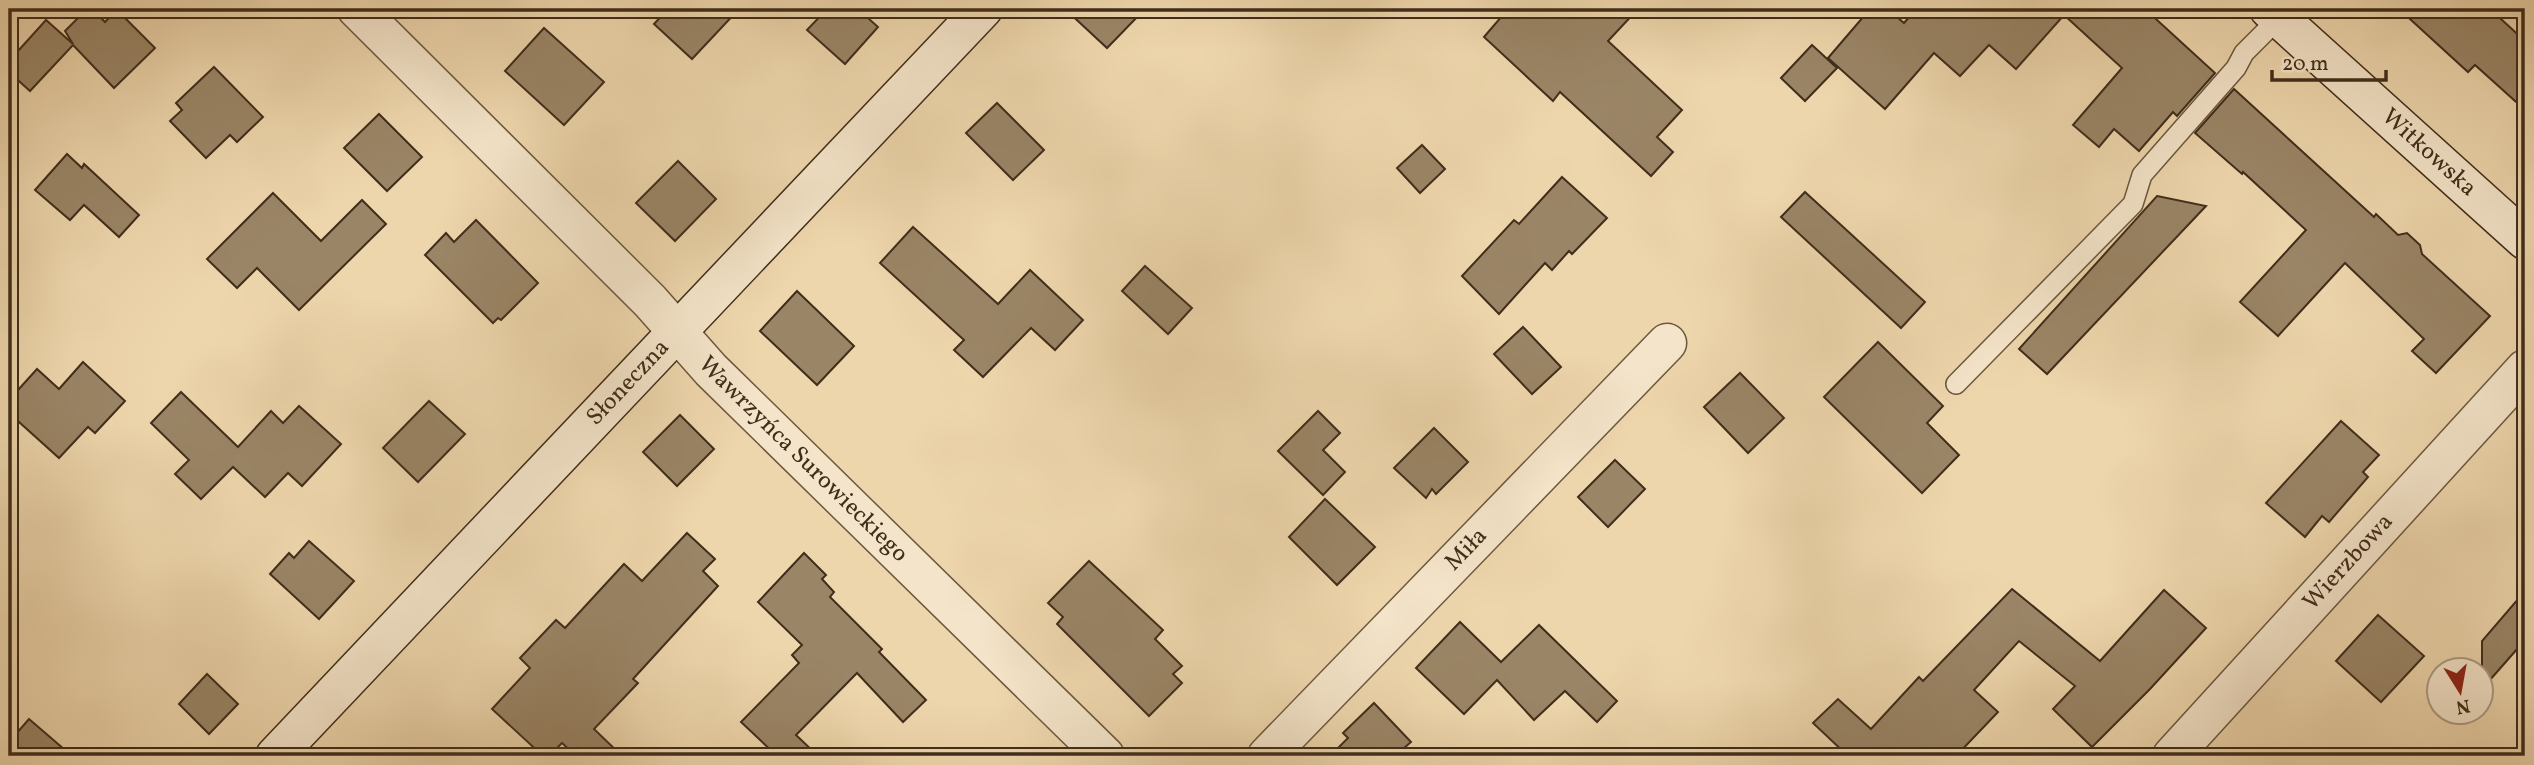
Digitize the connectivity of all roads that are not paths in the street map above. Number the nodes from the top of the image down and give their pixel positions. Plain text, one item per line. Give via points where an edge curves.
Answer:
1 (357, 9) edge
2 (983, 9) edge
3 (2274, 13) edge
4 (2525, 240) edge
5 (678, 331) junction
6 (1667, 343) dead end
7 (2525, 369) edge
8 (1956, 384) dead end
9 (275, 756) edge
10 (1105, 756) edge
11 (1267, 756) edge
12 (2172, 756) edge

1 - 5 street, Wawrzyńca Surowieckiego
2 - 5 street, Słoneczna
3 - 4 street, Witkowska
3 - 8 lane via 2236,68 2142,174 2133,204
5 - 9 street, Słoneczna
5 - 10 street, Wawrzyńca Surowieckiego via 711,370
6 - 11 street, Miła
7 - 12 street, Wierzbowa

